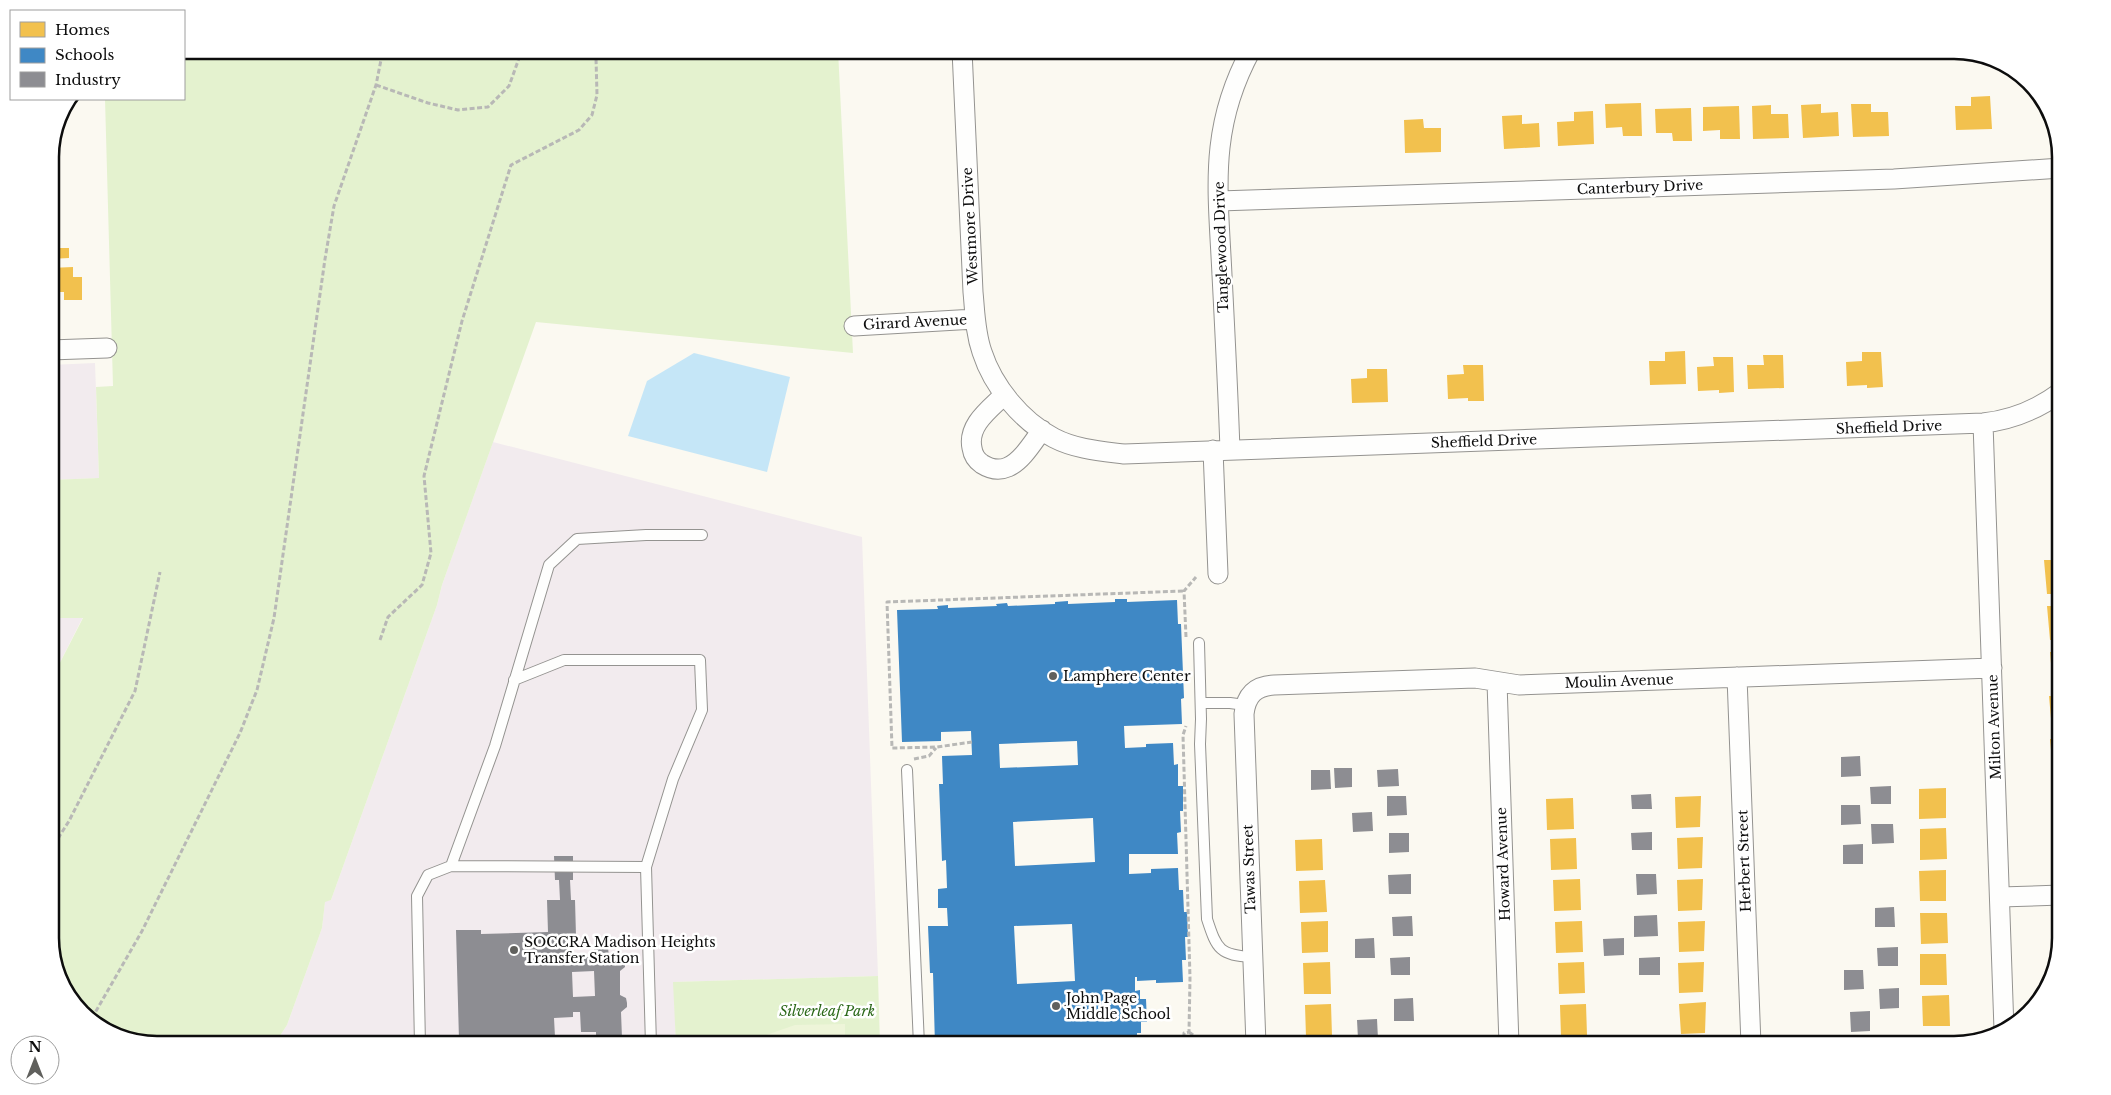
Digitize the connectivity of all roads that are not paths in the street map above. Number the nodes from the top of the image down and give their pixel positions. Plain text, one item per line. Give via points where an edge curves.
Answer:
1 (962, 59) edge
2 (1246, 59) edge
3 (2052, 169) edge
4 (1218, 201) junction
5 (975, 319) junction
6 (854, 326) dead end
7 (107, 348) dead end
8 (59, 350) edge
9 (1004, 395) junction
10 (2052, 397) edge
11 (1983, 424) junction
12 (1042, 430) junction
13 (1222, 450) junction
14 (702, 535) dead end
15 (1218, 574) dead end
16 (1199, 643) dead end
17 (1992, 668) junction
18 (1737, 677) junction
19 (514, 680) junction
20 (1497, 682) junction
21 (1247, 699) junction
22 (1201, 703) junction
23 (907, 770) dead end
24 (451, 866) junction
25 (646, 867) junction
26 (2052, 895) edge
27 (2000, 896) junction
28 (1252, 957) junction
29 (2004, 1023) edge
30 (420, 1036) edge
31 (651, 1036) edge
32 (919, 1036) edge
33 (1256, 1036) edge
34 (1509, 1036) edge
35 (1751, 1036) edge

1 - 5 street, Westmore Drive
2 - 4 street, Tanglewood Drive via 1224,115 1218,151
3 - 4 street, Canterbury Drive via 1894,178
4 - 13 street, Tanglewood Drive
5 - 6 street, Girard Avenue
5 - 9 street, Westmore Drive via 982,352
7 - 8 street
9 - 12 street, Sheffield Drive
9 - 12 street via 974,427 971,446 978,462 998,470 1008,467
10 - 11 street, Sheffield Drive via 2017,416
11 - 13 street, Sheffield Drive
11 - 17 street, Milton Avenue
12 - 13 street, Sheffield Drive via 1054,438 1093,451 1124,454
13 - 15 street
14 - 19 lane via 577,539 549,565
16 - 22 lane
17 - 18 street, Moulin Avenue
17 - 27 street, Milton Avenue
18 - 20 street, Moulin Avenue via 1519,685
18 - 35 street, Herbert Street
19 - 24 lane via 495,746
19 - 25 lane via 564,660 700,660 702,710 673,780
20 - 21 street, Moulin Avenue via 1475,678 1265,685
20 - 34 street, Howard Avenue
21 - 22 lane
21 - 28 street, Tawas Street
22 - 28 lane via 1207,920 1219,947 1231,956
23 - 32 lane
24 - 25 lane
24 - 30 lane via 428,875 417,896
25 - 31 lane
26 - 27 street
27 - 29 street, Milton Avenue
28 - 33 street, Tawas Street

